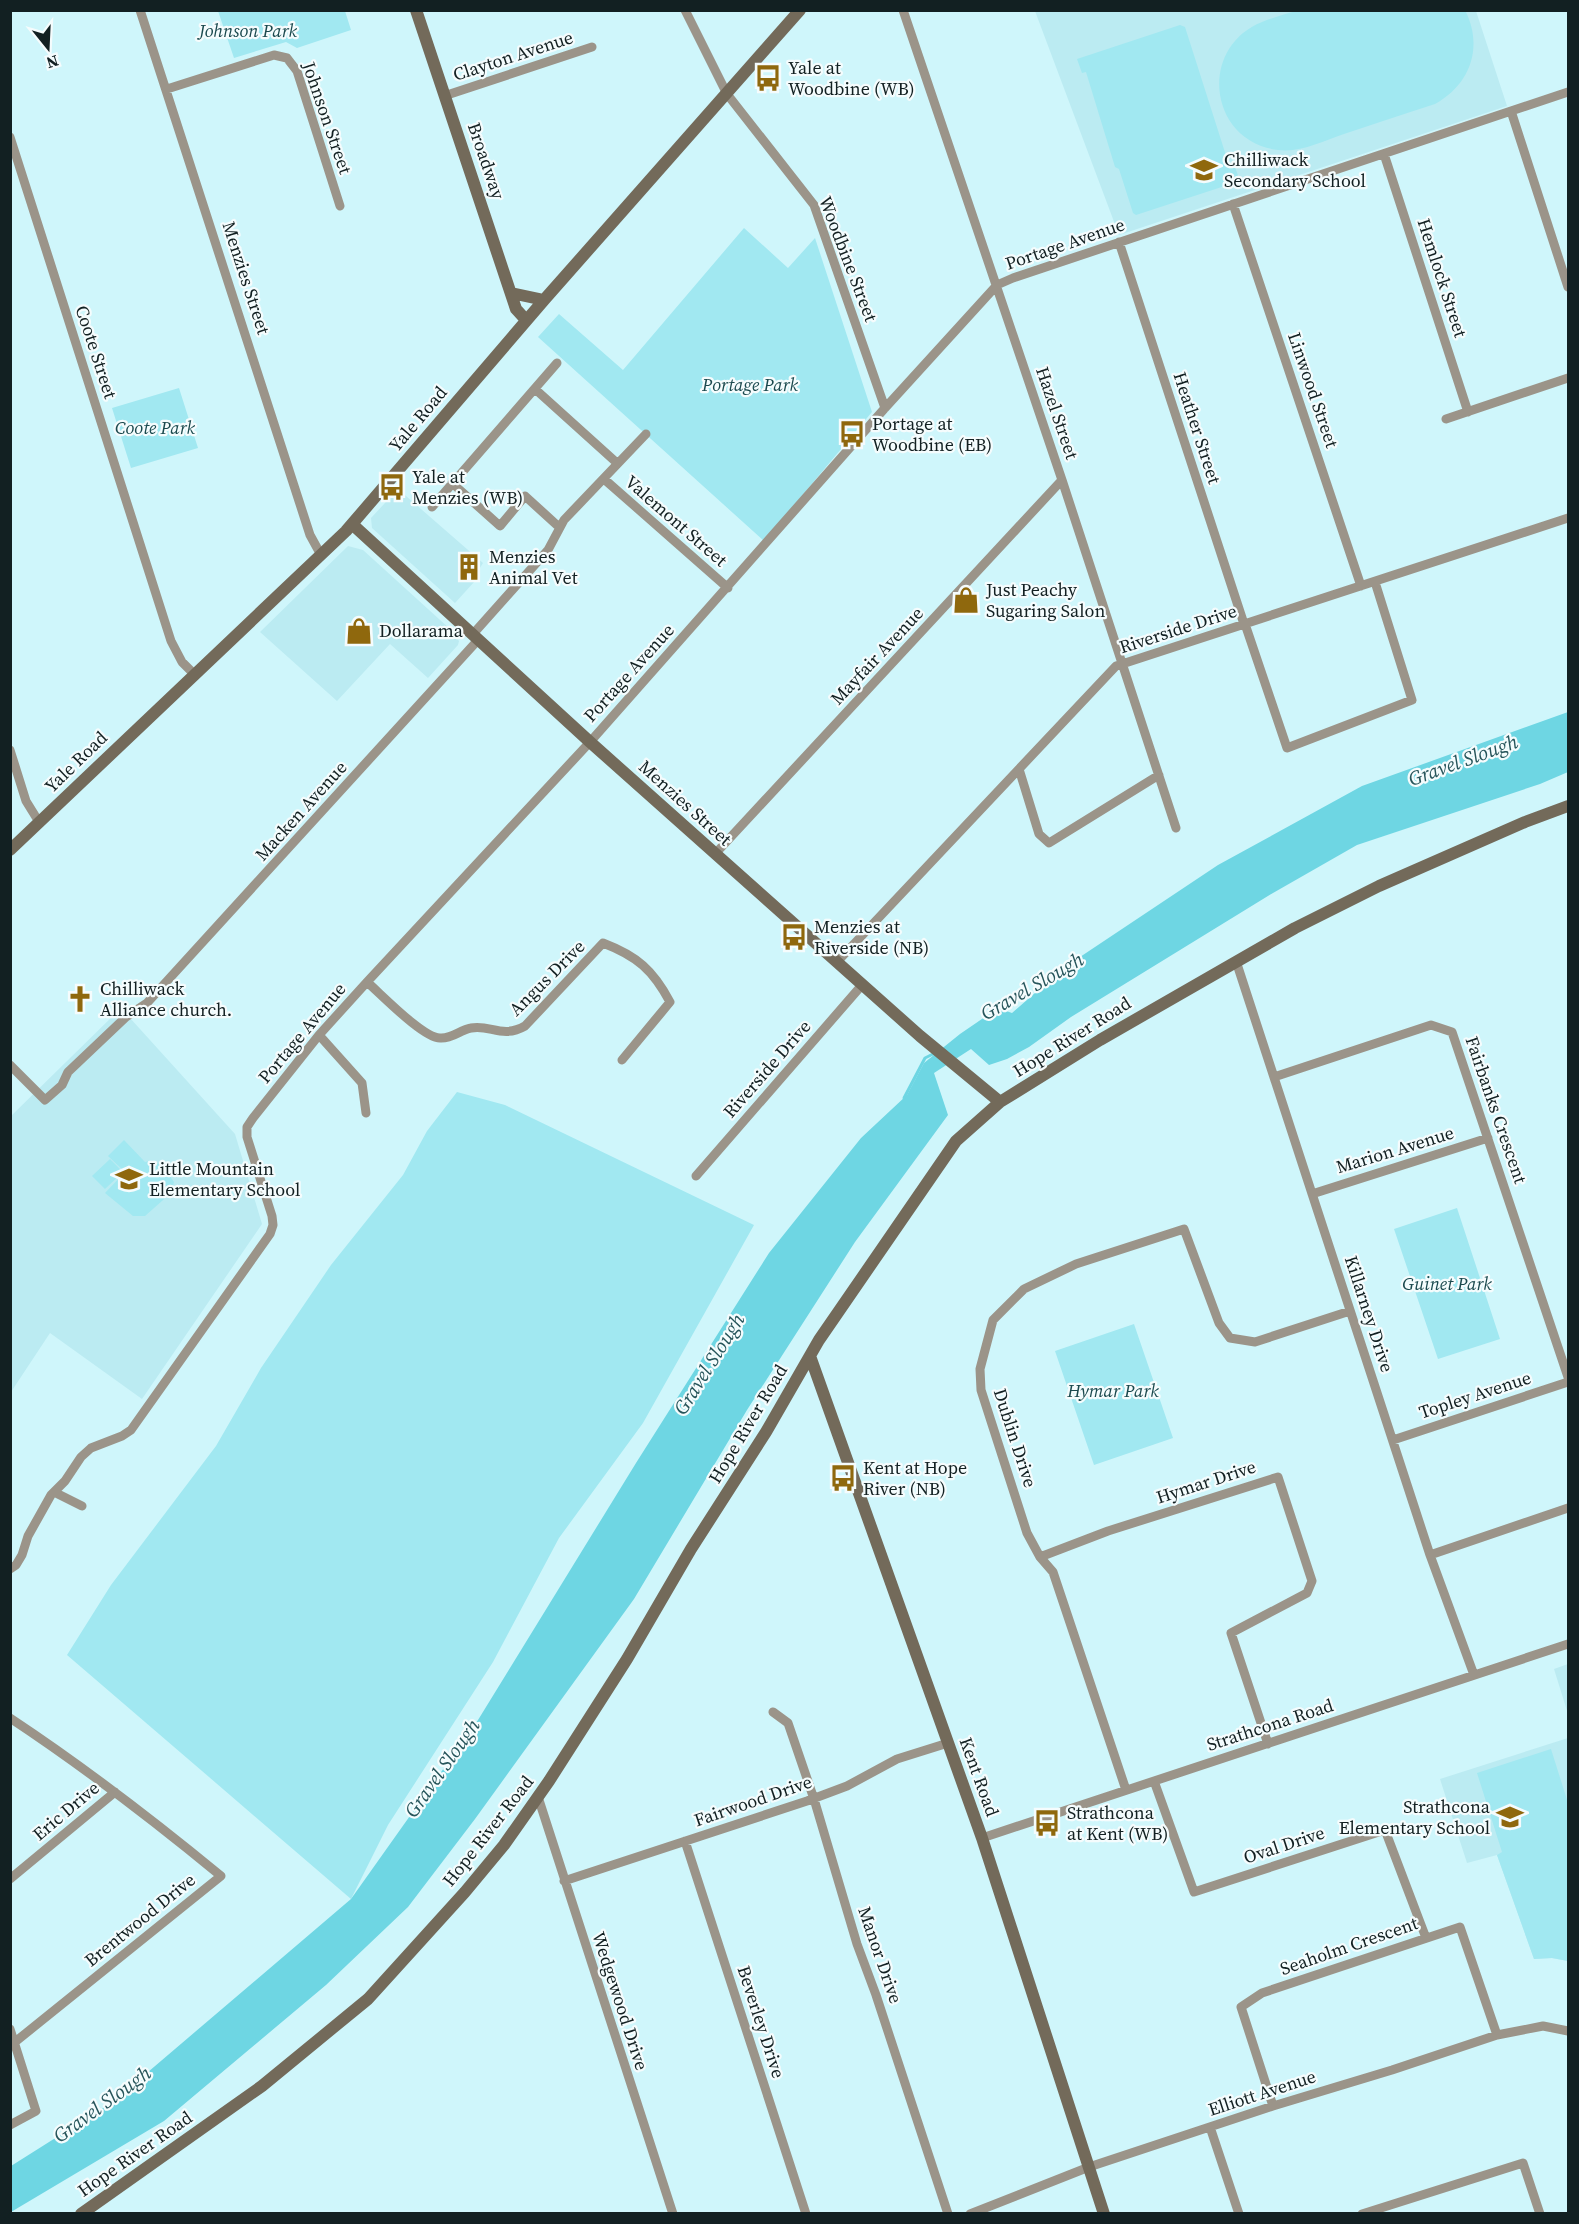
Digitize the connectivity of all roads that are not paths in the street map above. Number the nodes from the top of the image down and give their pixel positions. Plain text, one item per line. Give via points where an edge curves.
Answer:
1 (140, 10) edge
2 (416, 10) edge
3 (685, 10) edge
4 (800, 10) edge
5 (903, 10) edge
6 (592, 47) dead end
7 (167, 89) junction
8 (1569, 92) edge
9 (727, 94) junction
10 (444, 96) junction
11 (1511, 111) junction
12 (10, 137) edge
13 (1384, 154) junction
14 (1233, 204) junction
15 (340, 206) dead end
16 (1119, 242) junction
17 (997, 285) junction
18 (1569, 287) edge
19 (511, 293) junction
20 (544, 300) junction
21 (526, 320) junction
22 (557, 363) dead end
23 (1569, 378) edge
24 (536, 389) junction
25 (885, 408) junction
26 (1468, 411) junction
27 (1446, 419) dead end
28 (646, 434) dead end
29 (617, 463) junction
30 (604, 479) junction
31 (1062, 480) junction
32 (452, 483) junction
33 (432, 507) dead end
34 (1569, 518) edge
35 (352, 524) junction
36 (559, 527) junction
37 (321, 555) junction
38 (1375, 582) junction
39 (1361, 586) junction
40 (728, 588) junction
41 (1244, 624) junction
42 (476, 637) junction
43 (1122, 664) junction
44 (194, 674) junction
45 (590, 742) junction
46 (10, 750) edge
47 (1019, 769) junction
48 (1159, 775) junction
49 (1569, 806) edge
50 (39, 822) junction
51 (1176, 828) dead end
52 (10, 850) edge
53 (715, 854) junction
54 (1236, 961) junction
55 (837, 962) junction
56 (367, 982) junction
57 (862, 985) junction
58 (319, 1035) junction
59 (622, 1060) dead end
60 (10, 1065) edge
61 (1274, 1077) junction
62 (1000, 1102) junction
63 (366, 1113) dead end
64 (1488, 1138) junction
65 (696, 1176) dead end
66 (1312, 1194) junction
67 (1350, 1311) junction
68 (810, 1356) junction
69 (1569, 1377) edge
70 (1569, 1382) edge
71 (1393, 1440) junction
72 (54, 1492) junction
73 (81, 1506) dead end
74 (1569, 1508) edge
75 (1430, 1555) junction
76 (1040, 1557) junction
77 (10, 1569) edge
78 (1569, 1644) edge
79 (1474, 1675) junction
80 (773, 1712) dead end
81 (10, 1718) edge
82 (948, 1743) junction
83 (1268, 1743) junction
84 (1154, 1781) junction
85 (1126, 1791) junction
86 (116, 1792) junction
87 (538, 1797) junction
88 (814, 1799) junction
89 (982, 1838) junction
90 (686, 1841) junction
91 (10, 1878) edge
92 (564, 1881) junction
93 (1426, 1938) junction
94 (10, 2029) edge
95 (1569, 2031) edge
96 (1497, 2035) junction
97 (15, 2042) junction
98 (1273, 2106) junction
99 (10, 2125) edge
100 (1210, 2127) junction
101 (1089, 2168) junction
102 (81, 2214) edge
103 (673, 2214) edge
104 (806, 2214) edge
105 (948, 2214) edge
106 (970, 2214) edge
107 (1104, 2214) edge
108 (1239, 2214) edge
109 (1362, 2214) edge
110 (1540, 2214) edge

1 - 7 street, Menzies Street
2 - 10 street, Broadway
3 - 9 street, Woodbine Street
4 - 9 street, Yale Road
5 - 17 street, Hazel Street
6 - 10 street, Clayton Avenue
7 - 15 street, Johnson Street via 274,55 287,58 297,71
7 - 37 street, Menzies Street via 310,535
8 - 11 street, Portage Avenue
9 - 20 street, Yale Road
9 - 25 street, Woodbine Street via 814,205
10 - 19 street, Broadway
11 - 13 street, Portage Avenue
11 - 18 street
12 - 44 street, Coote Street via 171,641
13 - 14 street, Portage Avenue
13 - 26 street, Hemlock Street
14 - 16 street, Portage Avenue
14 - 39 street, Linwood Street
16 - 17 street, Portage Avenue
16 - 41 street, Heather Street
17 - 25 street, Portage Avenue
17 - 31 street, Hazel Street
19 - 20 street
19 - 21 street, Broadway via 516,309
20 - 21 street, Yale Road
21 - 35 street, Yale Road
22 - 24 street
23 - 26 street
24 - 29 street
24 - 32 street
25 - 40 street, Portage Avenue
26 - 27 street
28 - 29 street, Macken Avenue
29 - 30 street, Macken Avenue
30 - 36 street, Macken Avenue
30 - 40 street, Valemont Street
31 - 43 street, Hazel Street
31 - 53 street, Mayfair Avenue
32 - 33 street
32 - 36 street via 500,526 525,496
34 - 38 street, Riverside Drive
35 - 37 street, Yale Road
35 - 42 street, Menzies Street
36 - 42 street, Macken Avenue via 548,550
37 - 44 street, Yale Road
38 - 39 street, Riverside Drive
38 - 41 street, Heather Street via 1412,700 1287,748
39 - 41 street, Riverside Drive
40 - 45 street, Portage Avenue
41 - 43 street, Riverside Drive
42 - 45 street, Menzies Street
42 - 60 street, Macken Avenue via 147,1003 126,1017 68,1072 62,1085 45,1100
43 - 47 street, Riverside Drive
43 - 48 street, Hazel Street
44 - 50 street, Yale Road
45 - 53 street, Menzies Street
45 - 56 street, Portage Avenue
46 - 50 street via 26,801
47 - 48 street via 1039,834 1049,843
47 - 55 street, Riverside Drive
48 - 51 street, Hazel Street
49 - 54 street, Hope River Road via 1379,886
50 - 52 street, Yale Road
53 - 55 street, Menzies Street
54 - 61 street, Killarney Drive
54 - 62 street, Hope River Road
55 - 57 street, Menzies Street
56 - 58 street, Portage Avenue
56 - 59 street, Angus Drive via 416,1026 438,1039 471,1028 517,1031 603,944 624,951 643,965 658,980 670,1002
57 - 62 street, Menzies Street
57 - 65 street, Riverside Drive
58 - 63 street via 362,1083
58 - 72 street, Portage Avenue via 247,1127 248,1143 272,1216 270,1234 131,1430 86,1452
61 - 64 street, Fairbanks Crescent via 1431,1025 1452,1032
61 - 66 street, Killarney Drive
62 - 68 street, Hope River Road via 956,1141
64 - 66 street, Marion Avenue
64 - 69 street, Fairbanks Crescent
66 - 67 street, Killarney Drive
67 - 71 street, Killarney Drive
67 - 76 street, Dublin Drive via 1255,1342 1230,1338 1219,1323 1184,1229 1076,1264 1024,1289 993,1320 980,1369 981,1390 1027,1533
68 - 82 street, Kent Road
68 - 87 street, Hope River Road via 627,1659
70 - 71 street, Topley Avenue
71 - 75 street, Killarney Drive
72 - 73 street
72 - 77 street, Portage Avenue via 16,1565
74 - 75 street
75 - 79 street, Killarney Drive
76 - 83 street, Hymar Drive via 1278,1477 1312,1581 1307,1593 1231,1633
76 - 85 street, Dublin Drive via 1053,1572
78 - 79 street, Strathcona Road
79 - 83 street, Strathcona Road
80 - 88 street, Manor Drive via 788,1723
81 - 86 street, Brentwood Drive
82 - 88 street, Fairwood Drive via 897,1759
82 - 89 street, Kent Road
83 - 84 street, Strathcona Road
84 - 85 street, Strathcona Road
84 - 93 street, Oval Drive via 1194,1892 1385,1830
85 - 89 street, Strathcona Road
86 - 91 street, Eric Drive
86 - 97 street, Brentwood Drive via 220,1876
87 - 92 street, Wedgewood Drive
87 - 102 street, Hope River Road via 465,1892 368,1999 262,2086
88 - 90 street, Fairwood Drive
88 - 105 street, Manor Drive via 857,1944
89 - 101 street, Kent Road
90 - 92 street, Fairwood Drive
90 - 104 street, Beverley Drive
92 - 103 street, Wedgewood Drive
93 - 96 street, Seaholm Crescent via 1460,1927
93 - 98 street, Seaholm Crescent via 1262,1993 1241,2007
94 - 97 street
95 - 96 street, Elliott Avenue via 1543,2026
96 - 98 street, Elliott Avenue
97 - 99 street via 36,2111
98 - 100 street, Elliott Avenue
100 - 101 street, Elliott Avenue
100 - 108 street
101 - 106 street, Elliott Avenue
101 - 107 street, Kent Road
109 - 110 street via 1523,2163

